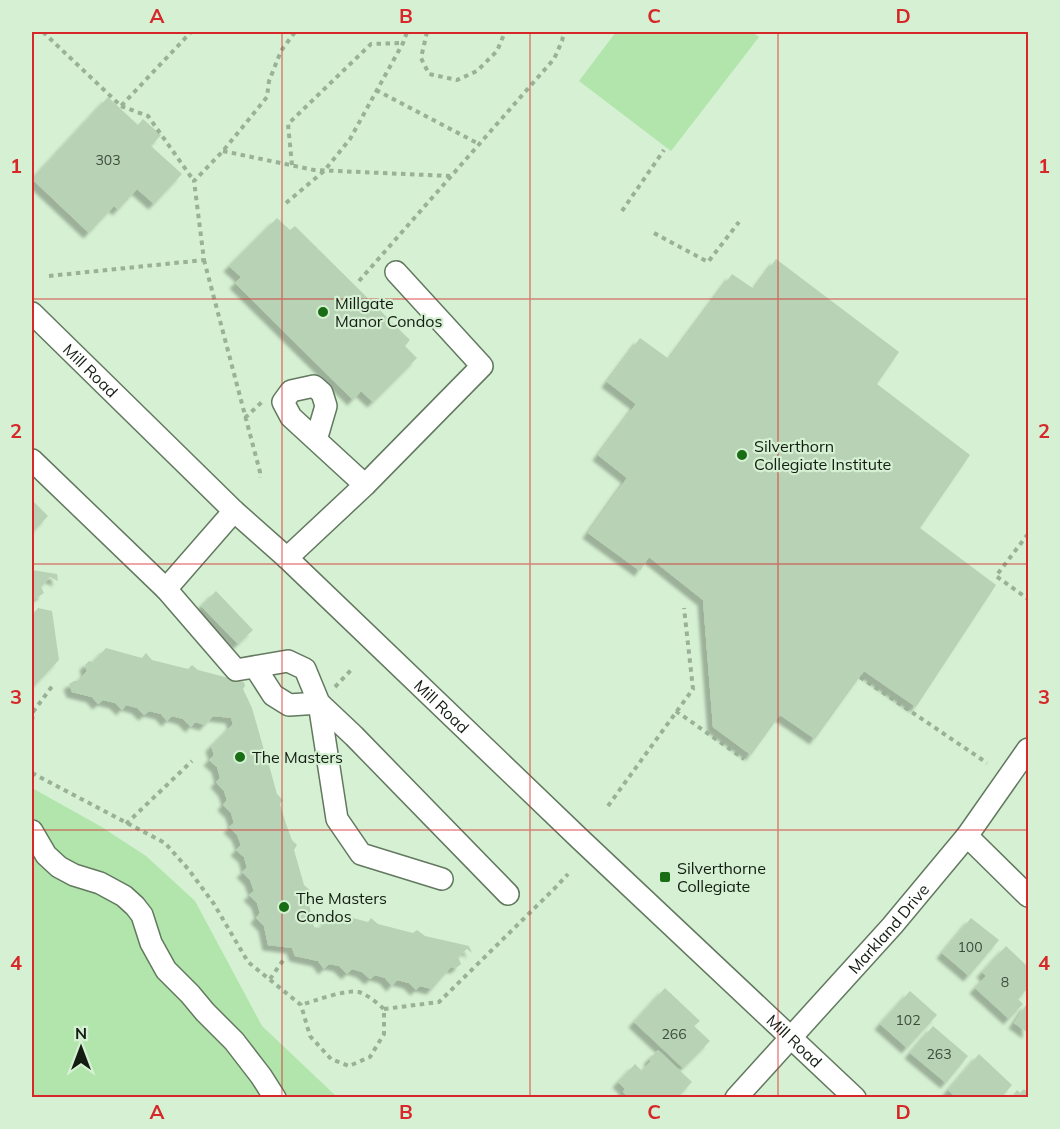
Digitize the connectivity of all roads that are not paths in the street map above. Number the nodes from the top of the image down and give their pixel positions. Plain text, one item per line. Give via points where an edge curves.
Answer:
1 (396, 272) dead end
2 (32, 313) edge
3 (316, 440) dead end
4 (32, 460) edge
5 (365, 485) junction
6 (234, 511) junction
7 (287, 558) junction
8 (166, 589) junction
9 (255, 667) junction
10 (319, 703) junction
11 (1029, 749) edge
12 (32, 831) edge
13 (967, 836) junction
14 (442, 879) dead end
15 (507, 894) dead end
16 (1029, 896) edge
17 (790, 1037) junction
18 (274, 1098) edge
19 (736, 1098) edge
20 (855, 1098) edge

1 - 5 street via 482,366
2 - 6 street, Mill Road
3 - 5 street
4 - 8 street
5 - 7 street
6 - 7 street, Mill Road
6 - 8 street
7 - 17 street, Mill Road
8 - 9 street via 236,670
9 - 10 street via 273,695 289,705
9 - 10 street via 288,661 305,669
10 - 14 street via 338,819 361,854
10 - 15 street
11 - 13 street, Markland Drive
12 - 18 street via 46,855 59,867 124,896 135,906 142,915 150,944 166,970 234,1041
13 - 16 street
13 - 17 street, Markland Drive via 892,926
17 - 19 street, Markland Drive
17 - 20 street, Mill Road

